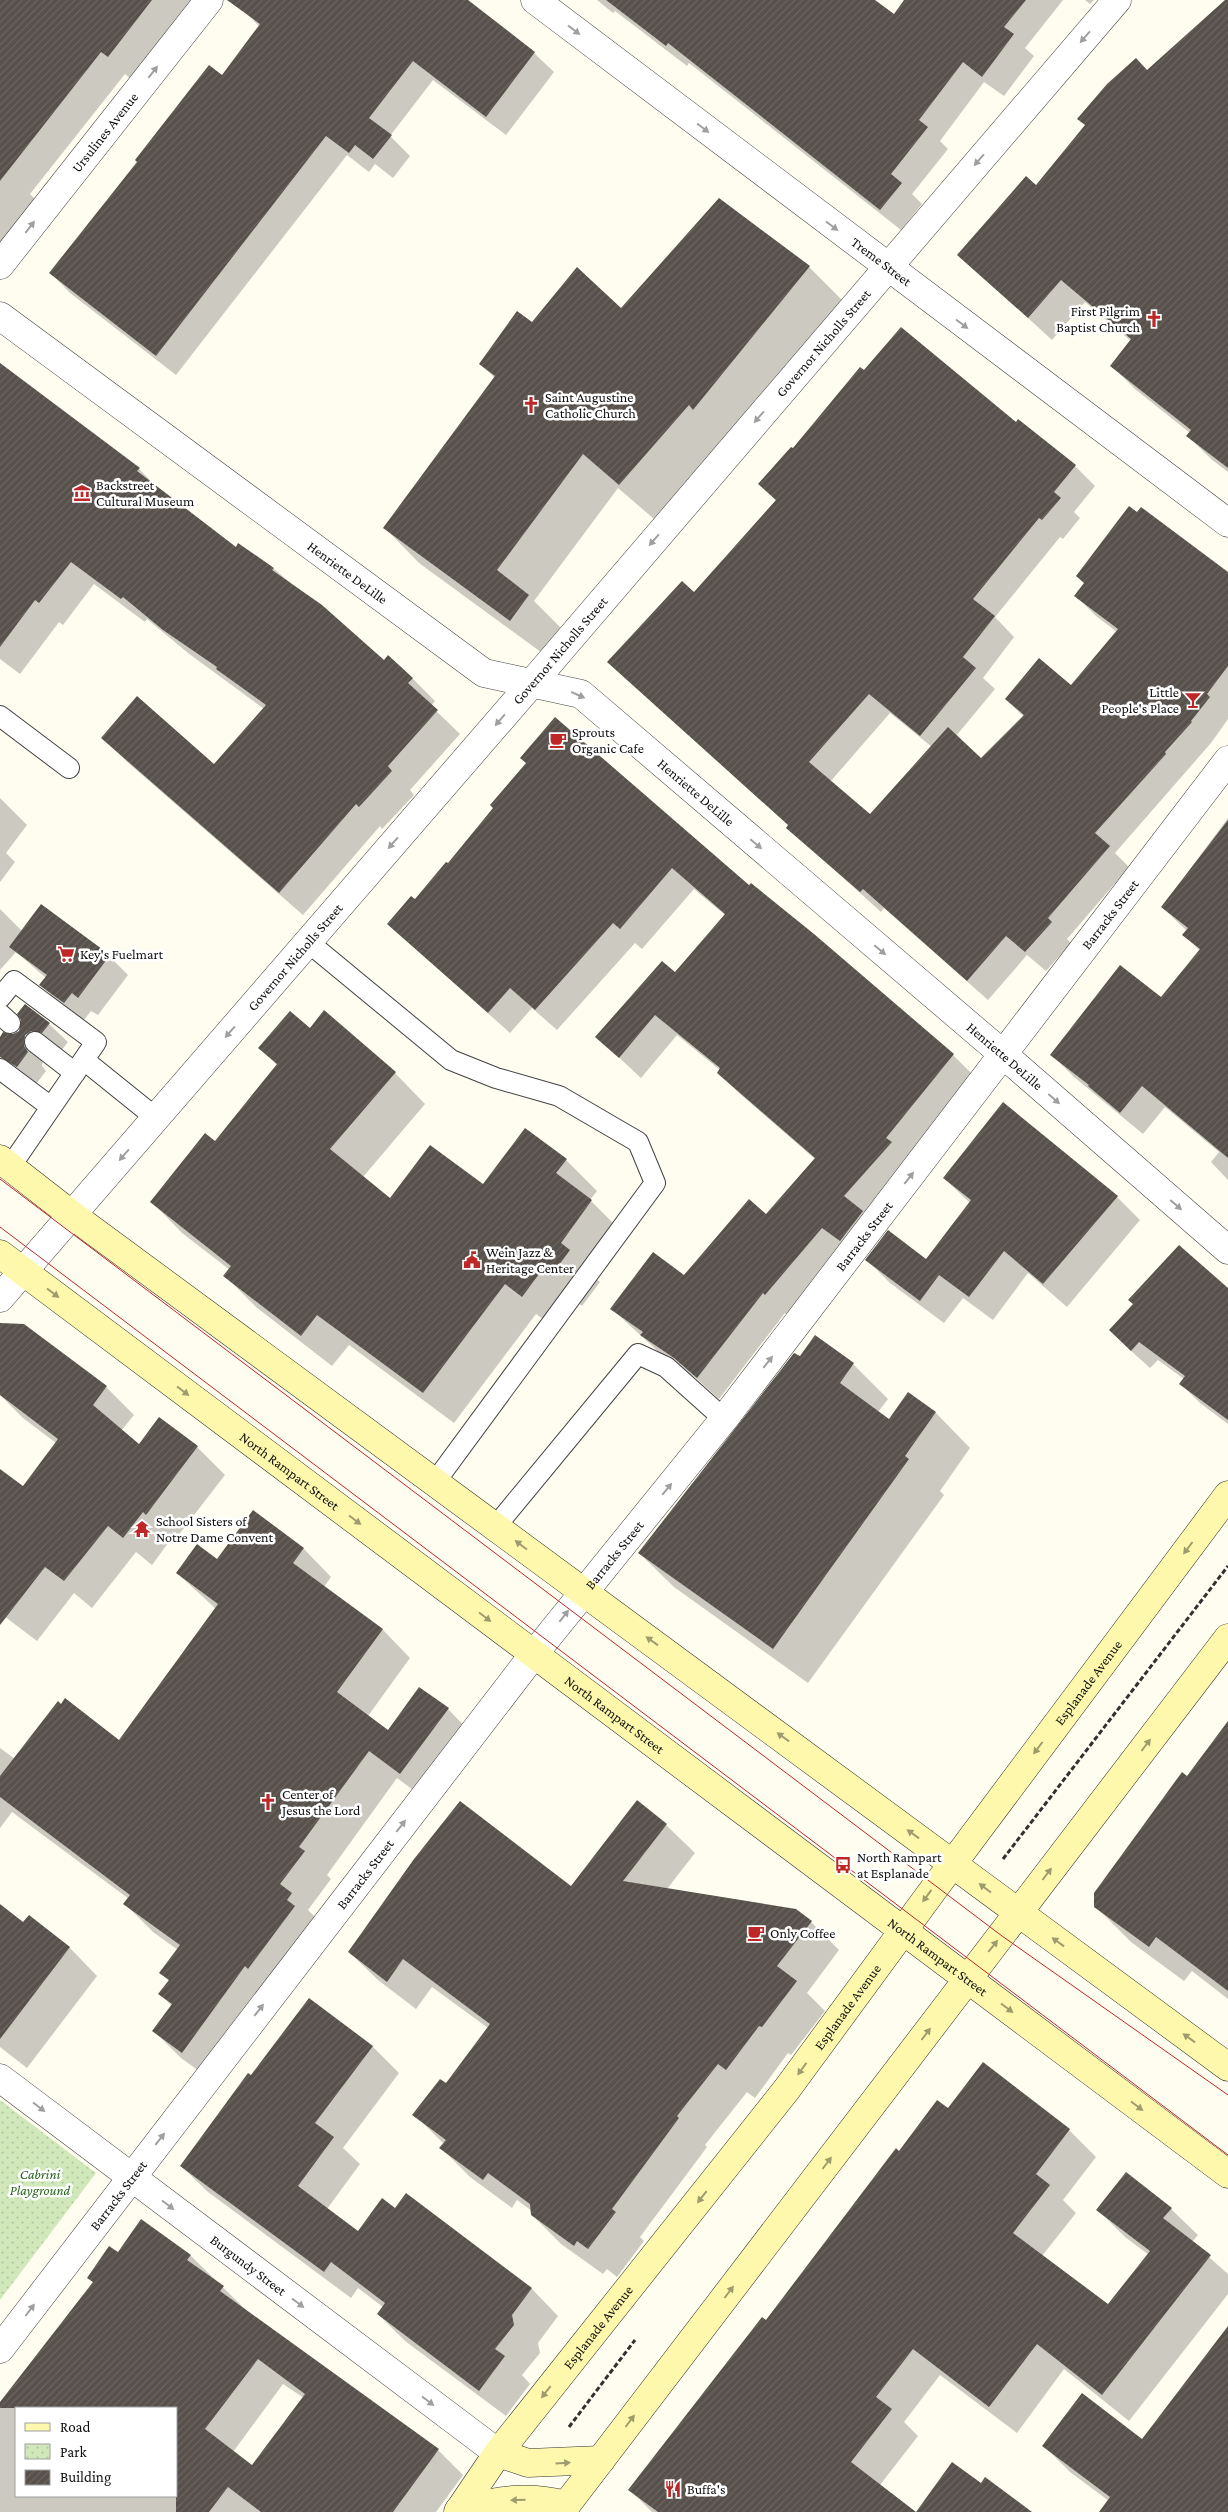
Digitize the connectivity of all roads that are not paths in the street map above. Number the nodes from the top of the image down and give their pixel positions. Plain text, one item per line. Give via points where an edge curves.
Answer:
1 (209, 0) edge
2 (535, 0) edge
3 (1117, 0) edge
4 (0, 265) edge
5 (887, 268) junction
6 (0, 316) edge
7 (1228, 523) edge
8 (532, 683) junction
9 (0, 716) edge
10 (1228, 760) edge
11 (69, 768) dead end
12 (308, 942) junction
13 (0, 998) edge
14 (35, 1042) dead end
15 (1004, 1055) junction
16 (79, 1066) junction
17 (0, 1069) edge
18 (51, 1107) junction
19 (156, 1118) junction
20 (5, 1163) edge
21 (72, 1215) junction
22 (1228, 1250) edge
23 (0, 1254) edge
24 (22, 1270) junction
25 (0, 1298) edge
26 (724, 1419) junction
27 (435, 1482) junction
28 (1223, 1512) edge
29 (496, 1526) junction
30 (584, 1591) junction
31 (1228, 1638) edge
32 (534, 1654) junction
33 (953, 1863) junction
34 (1018, 1913) junction
35 (903, 1930) junction
36 (968, 1980) junction
37 (1228, 2067) edge
38 (0, 2078) edge
39 (1228, 2174) edge
40 (131, 2177) junction
41 (0, 2349) edge
42 (498, 2453) junction
43 (601, 2460) junction
44 (567, 2510) edge
45 (459, 2511) edge

4 -> 1 street, Ursulines Avenue
2 -> 5 street, Treme Street
3 -> 5 street, Governor Nicholls Street
5 -> 7 street, Treme Street
5 -> 8 street, Governor Nicholls Street
6 - 8 street, Henriette DeLille via 484,673
8 -> 12 street, Governor Nicholls Street
8 -> 15 street, Henriette DeLille via 581,694
9 - 11 lane
10 - 15 street, Barracks Street
12 -> 19 street, Governor Nicholls Street
12 - 27 lane via 451,1060 496,1078 559,1096 638,1142 655,1184
13 - 16 lane via 14,982 96,1042
14 - 16 lane
15 -> 22 street, Henriette DeLille
26 -> 15 street, Barracks Street
16 - 18 lane
16 - 19 lane
17 - 18 lane
18 - 20 lane
19 -> 21 street, Governor Nicholls Street
20 - 21 main road
21 - 24 street, Governor Nicholls Street
21 - 27 main road
23 - 24 main road, North Rampart Street
24 - 25 street, Governor Nicholls Street
24 -> 32 main road, North Rampart Street
26 - 29 lane via 666,1367 638,1354
30 -> 26 street, Barracks Street
27 - 29 main road
28 -> 33 main road, Esplanade Avenue
30 -> 29 main road
32 -> 30 street, Barracks Street
33 -> 30 main road
34 -> 31 main road
32 - 35 main road, North Rampart Street
40 -> 32 street, Barracks Street
34 -> 33 main road
33 -> 35 main road, Esplanade Avenue
36 -> 34 main road
37 -> 34 main road
35 - 36 main road, North Rampart Street
35 -> 42 main road, Esplanade Avenue via 787,2089
36 -> 39 main road, North Rampart Street
43 -> 36 main road
38 -> 40 street, Burgundy Street
41 -> 40 street, Barracks Street
40 -> 42 street, Burgundy Street
42 -> 43 main road via 528,2463
42 - 45 main road, Esplanade Avenue
43 - 44 main road
44 -> 45 main road via 540,2499 498,2501

